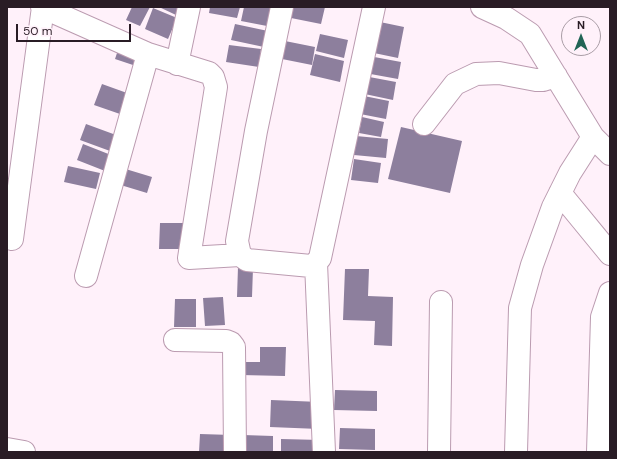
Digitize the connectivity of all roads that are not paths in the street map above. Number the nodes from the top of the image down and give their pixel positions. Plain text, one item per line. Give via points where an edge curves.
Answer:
1 (42, 7) edge
2 (189, 7) edge
3 (282, 7) edge
4 (374, 7) edge
5 (482, 7) edge
6 (148, 54) junction
7 (178, 64) junction
8 (556, 76) junction
9 (424, 124) dead end
10 (593, 137) junction
11 (610, 154) edge
12 (560, 193) junction
13 (12, 239) dead end
14 (610, 254) edge
15 (240, 255) junction
16 (316, 263) junction
17 (86, 276) dead end
18 (610, 293) edge
19 (441, 302) dead end
20 (176, 340) dead end
21 (7, 449) edge
22 (24, 452) edge
23 (235, 452) edge
24 (324, 452) edge
25 (439, 452) edge
26 (516, 452) edge
27 (598, 452) edge

1 - 6 street
1 - 13 street
2 - 7 street
3 - 15 street via 256,131 237,241
4 - 16 street via 320,258
5 - 8 street via 506,18 530,34
6 - 7 street
6 - 17 street
7 - 15 street via 209,73 216,87 189,258
8 - 9 street via 536,80 499,73 476,74 454,84
8 - 10 street
10 - 11 street
10 - 12 street
12 - 14 street
12 - 26 street via 532,264 520,308
15 - 16 street via 247,260 312,266
16 - 24 street
18 - 27 street via 602,317
19 - 25 street
20 - 23 street via 226,341 234,347
21 - 22 street

